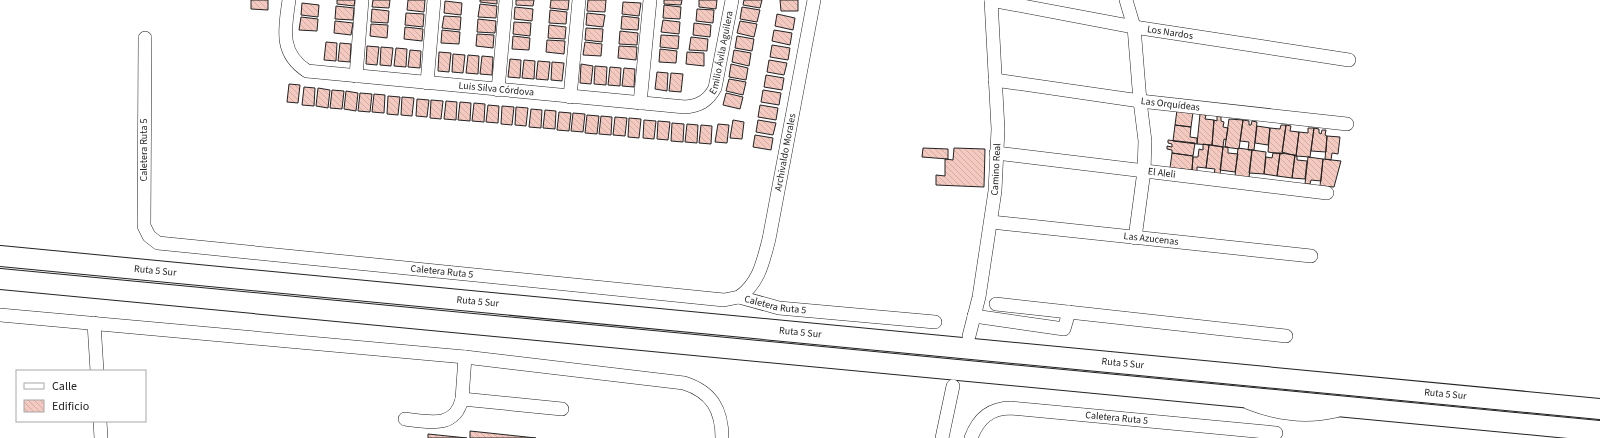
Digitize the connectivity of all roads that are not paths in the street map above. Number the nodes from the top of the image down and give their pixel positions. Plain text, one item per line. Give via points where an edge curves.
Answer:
1 (288, 0) edge
2 (362, 0) edge
3 (434, 0) edge
4 (506, 0) edge
5 (579, 0) edge
6 (650, 0) edge
7 (732, 0) edge
8 (814, 0) edge
9 (991, 0) edge
10 (1126, 0) edge
11 (1134, 27) junction
12 (145, 38) dead end
13 (1349, 60) dead end
14 (356, 76) junction
15 (995, 80) junction
16 (427, 83) junction
17 (498, 90) junction
18 (570, 97) junction
19 (1140, 101) junction
20 (704, 102) joint
21 (640, 103) junction
22 (1346, 124) dead end
23 (996, 153) junction
24 (1144, 171) junction
25 (1327, 193) dead end
26 (991, 222) junction
27 (1135, 238) junction
28 (0, 256) edge
29 (1311, 256) dead end
30 (0, 279) edge
31 (739, 297) junction
32 (996, 304) dead end
33 (1069, 312) junction
34 (0, 315) edge
35 (974, 316) junction
36 (935, 322) dead end
37 (94, 323) junction
38 (969, 336) dead end
39 (1286, 336) dead end
40 (465, 357) junction
41 (97, 370) edge
42 (953, 386) dead end
43 (462, 399) junction
44 (562, 409) dead end
45 (1600, 409) edge
46 (405, 420) dead end
47 (100, 422) edge
48 (1600, 431) edge
49 (1276, 433) dead end
50 (101, 438) edge
51 (722, 438) edge
52 (942, 438) edge
53 (971, 438) edge

1 - 14 street, Luis Silva Córdova via 285,36 288,49 299,66 307,71
2 - 14 street
3 - 16 street
4 - 17 street
5 - 18 street
6 - 21 street
7 - 20 street, Emilio Ávila Aguilera via 717,81
8 - 31 street, Archivaldo Morales via 769,239 760,271 748,291
9 - 11 street, Los Nardos
9 - 15 street, Camino Real
10 - 11 street
11 - 13 street, Los Nardos
11 - 19 street
12 - 31 street, Caletera Ruta 5 via 144,226 149,236 158,243 724,300
14 - 16 street, Luis Silva Córdova
15 - 19 street, Las Orquídeas
15 - 23 street, Camino Real via 998,129
16 - 17 street, Luis Silva Córdova
17 - 18 street, Luis Silva Córdova
18 - 21 street, Luis Silva Córdova
19 - 22 street, Las Orquídeas
19 - 24 street via 1145,141
20 - 21 street, Luis Silva Córdova via 685,107
23 - 24 street, El Aleli
23 - 26 street, Camino Real
24 - 25 street, El Aleli
24 - 27 street
26 - 27 street, Las Azucenas
26 - 35 street, Camino Real via 980,297
27 - 29 street, Las Azucenas
28 - 45 highway, Ruta 5 Sur
30 - 48 highway
31 - 36 street, Caletera Ruta 5 via 779,308
32 - 33 street
33 - 35 street via 1064,329
33 - 39 street
34 - 37 street
35 - 38 street, Camino Real
37 - 40 street
37 - 41 street
40 - 43 street
40 - 51 street via 684,383 699,389 712,400 719,414
42 - 52 street
43 - 44 street
43 - 46 street via 456,412 446,420
47 - 50 street
49 - 53 street, Caletera Ruta 5 via 1011,408 998,409 986,415 976,425

